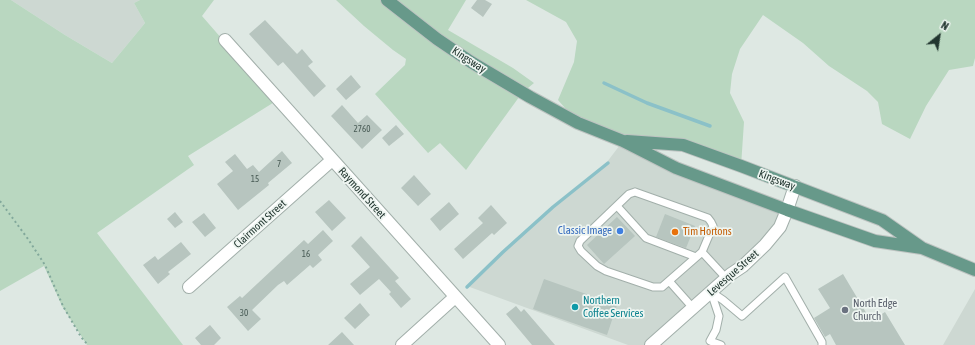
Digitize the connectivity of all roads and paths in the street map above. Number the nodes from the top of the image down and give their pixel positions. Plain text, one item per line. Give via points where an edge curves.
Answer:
1 (387, 0) edge
2 (224, 40) dead end
3 (623, 141) junction
4 (332, 160) junction
5 (795, 186) junction
6 (0, 201) edge
7 (617, 206) junction
8 (787, 210) junction
9 (922, 248) junction
10 (702, 252) junction
11 (696, 257) junction
12 (975, 270) edge
13 (726, 278) junction
14 (669, 281) junction
15 (189, 287) dead end
16 (711, 292) junction
17 (455, 297) junction
18 (693, 308) junction
19 (88, 345) edge
20 (402, 345) edge
21 (499, 345) edge
22 (651, 345) edge
23 (721, 345) edge
24 (822, 345) edge

1 - 3 main road, Kingsway via 438,39 498,79 578,122
2 - 4 street, Raymond Street
3 - 5 main road, Kingsway via 683,145
3 - 8 main road, Kingsway via 676,168
4 - 15 street, Clairmont Street
4 - 17 street, Raymond Street
5 - 8 street, Levesque Street
5 - 9 main road, Kingsway via 882,220
6 - 19 path via 45,265 63,306
7 - 10 lane via 629,194 635,192 708,218 712,226
7 - 11 lane via 646,238
7 - 14 lane via 580,242 578,246 581,251 606,271 652,287 662,287
8 - 9 main road, Kingsway via 875,241
8 - 13 street, Levesque Street via 780,227 765,245
9 - 12 main road, Kingsway
10 - 11 lane
10 - 13 lane
11 - 14 lane
13 - 16 street, Levesque Street
14 - 18 lane
16 - 18 street, Levesque Street
16 - 23 lane via 719,316 710,341
16 - 24 lane via 742,316 785,277
17 - 20 street
17 - 21 street, Raymond Street
18 - 22 street, Levesque Street

